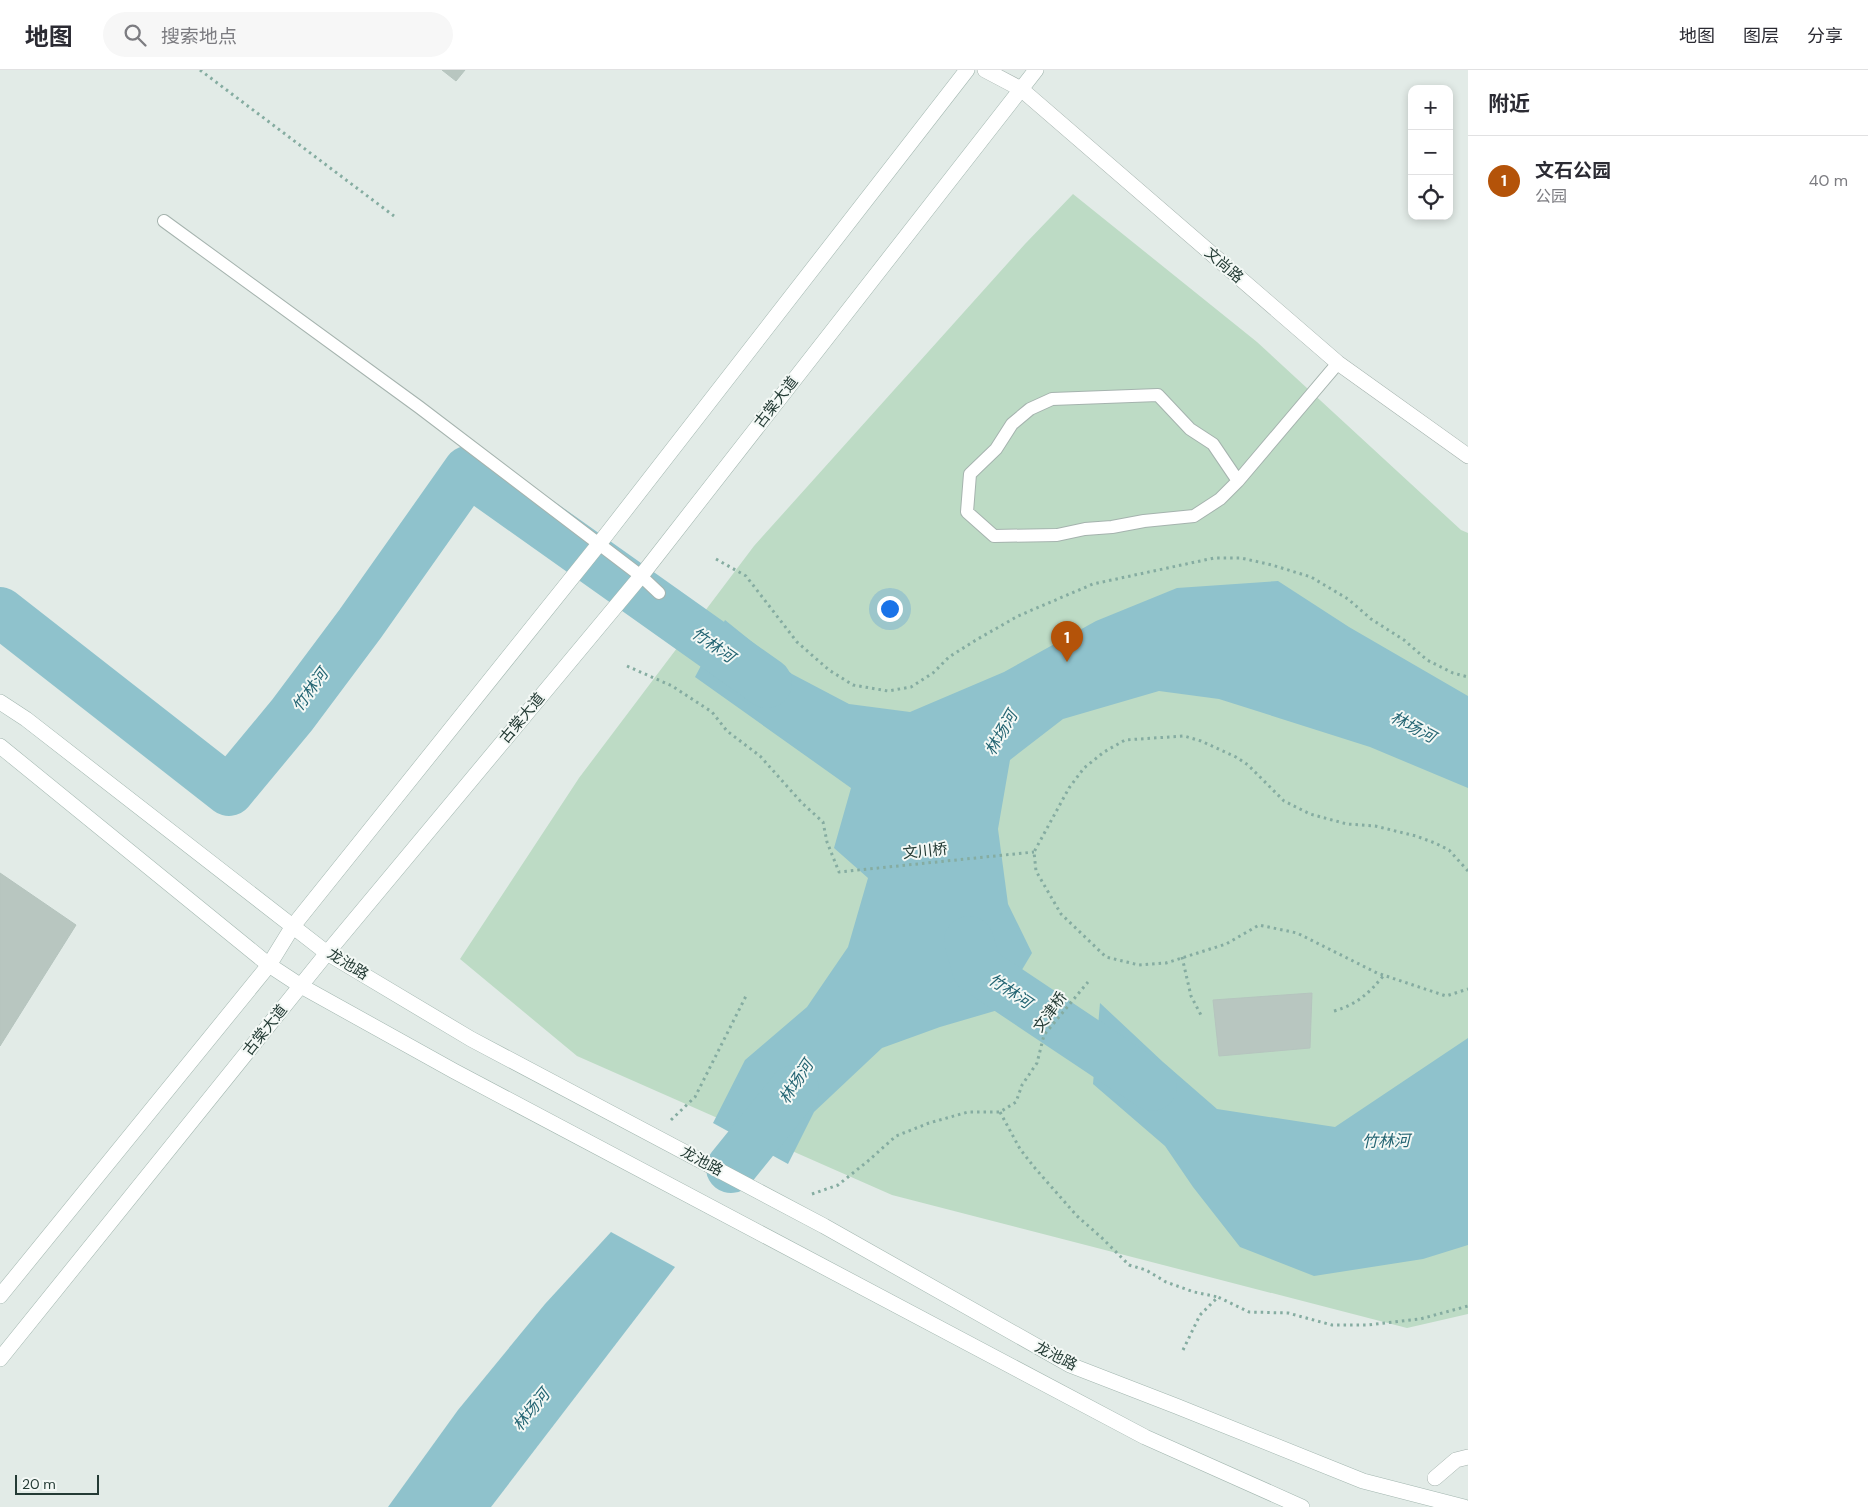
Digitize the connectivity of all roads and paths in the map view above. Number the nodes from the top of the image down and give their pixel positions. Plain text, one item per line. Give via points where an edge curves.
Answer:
1 (200, 70) edge
2 (967, 70) edge
3 (985, 70) edge
4 (1036, 70) edge
5 (1021, 89) junction
6 (394, 216) dead end
7 (164, 221) dead end
8 (1338, 363) junction
9 (1468, 456) edge
10 (1238, 481) junction
11 (600, 544) junction
12 (716, 559) dead end
13 (641, 576) junction
14 (659, 593) dead end
15 (627, 666) dead end
16 (1468, 677) edge
17 (0, 702) edge
18 (0, 746) edge
19 (1034, 852) junction
20 (1468, 871) edge
21 (293, 926) junction
22 (327, 953) junction
23 (1182, 957) junction
24 (269, 965) junction
25 (1385, 974) dead end
26 (1088, 982) dead end
27 (301, 986) junction
28 (1468, 989) edge
29 (747, 994) dead end
30 (1334, 1011) dead end
31 (1202, 1018) dead end
32 (1000, 1112) junction
33 (669, 1122) dead end
34 (812, 1194) dead end
35 (0, 1296) edge
36 (1218, 1297) junction
37 (1468, 1306) edge
38 (1183, 1350) dead end
39 (0, 1359) edge
40 (1468, 1457) edge
41 (1435, 1478) dead end
42 (1302, 1507) edge
43 (1464, 1507) edge

1 - 6 path
2 - 11 main road
3 - 5 main road, 文尚路
4 - 5 main road, 古棠大道
5 - 8 main road, 文尚路
5 - 13 main road, 古棠大道
7 - 11 lane
8 - 9 main road, 文尚路
8 - 10 lane
10 - 10 lane via 1220,499 1194,516 1058,535 994,536 967,512 970,474 996,449 1012,424 1030,409 1052,399 1158,395 1190,429 1212,444
11 - 13 lane
11 - 21 main road
12 - 16 path via 746,576 798,642 829,670 854,685 888,691 911,687 933,673 949,657 1018,616 1092,584 1214,558 1242,558 1311,577 1348,599 1427,660
13 - 14 lane
13 - 22 main road, 古棠大道
15 - 19 path, 文川桥 via 672,686 712,712 727,731 760,756 823,822 839,872
17 - 21 main road, 龙池路
18 - 24 main road, 龙池路
19 - 20 path via 1069,788 1084,768 1104,752 1125,740 1184,736 1236,757 1284,800 1310,814 1429,840 1449,850
19 - 23 path via 1036,870 1061,914 1106,956 1138,965 1166,963
21 - 22 main road, 龙池路
21 - 24 main road
22 - 27 main road, 古棠大道
22 - 43 main road, 龙池路 via 471,1039 824,1226 1070,1364 1363,1481
23 - 28 path via 1226,944 1259,925 1297,933 1377,974 1446,996
23 - 31 path via 1191,996
24 - 27 main road, 龙池路
24 - 35 main road
25 - 30 path via 1369,993 1351,1006
26 - 32 path, 文津桥 via 1044,1035 1037,1063 1022,1085 1016,1102
27 - 39 main road, 古棠大道
27 - 42 main road, 龙池路 via 462,1075 1145,1437
29 - 33 path via 695,1097
32 - 34 path via 968,1112 896,1136 838,1184
32 - 36 path via 1034,1167 1077,1216 1129,1265 1146,1270 1166,1282
36 - 37 path via 1249,1312 1288,1313 1332,1325 1420,1319
36 - 38 path via 1200,1315
40 - 41 main road via 1456,1460

